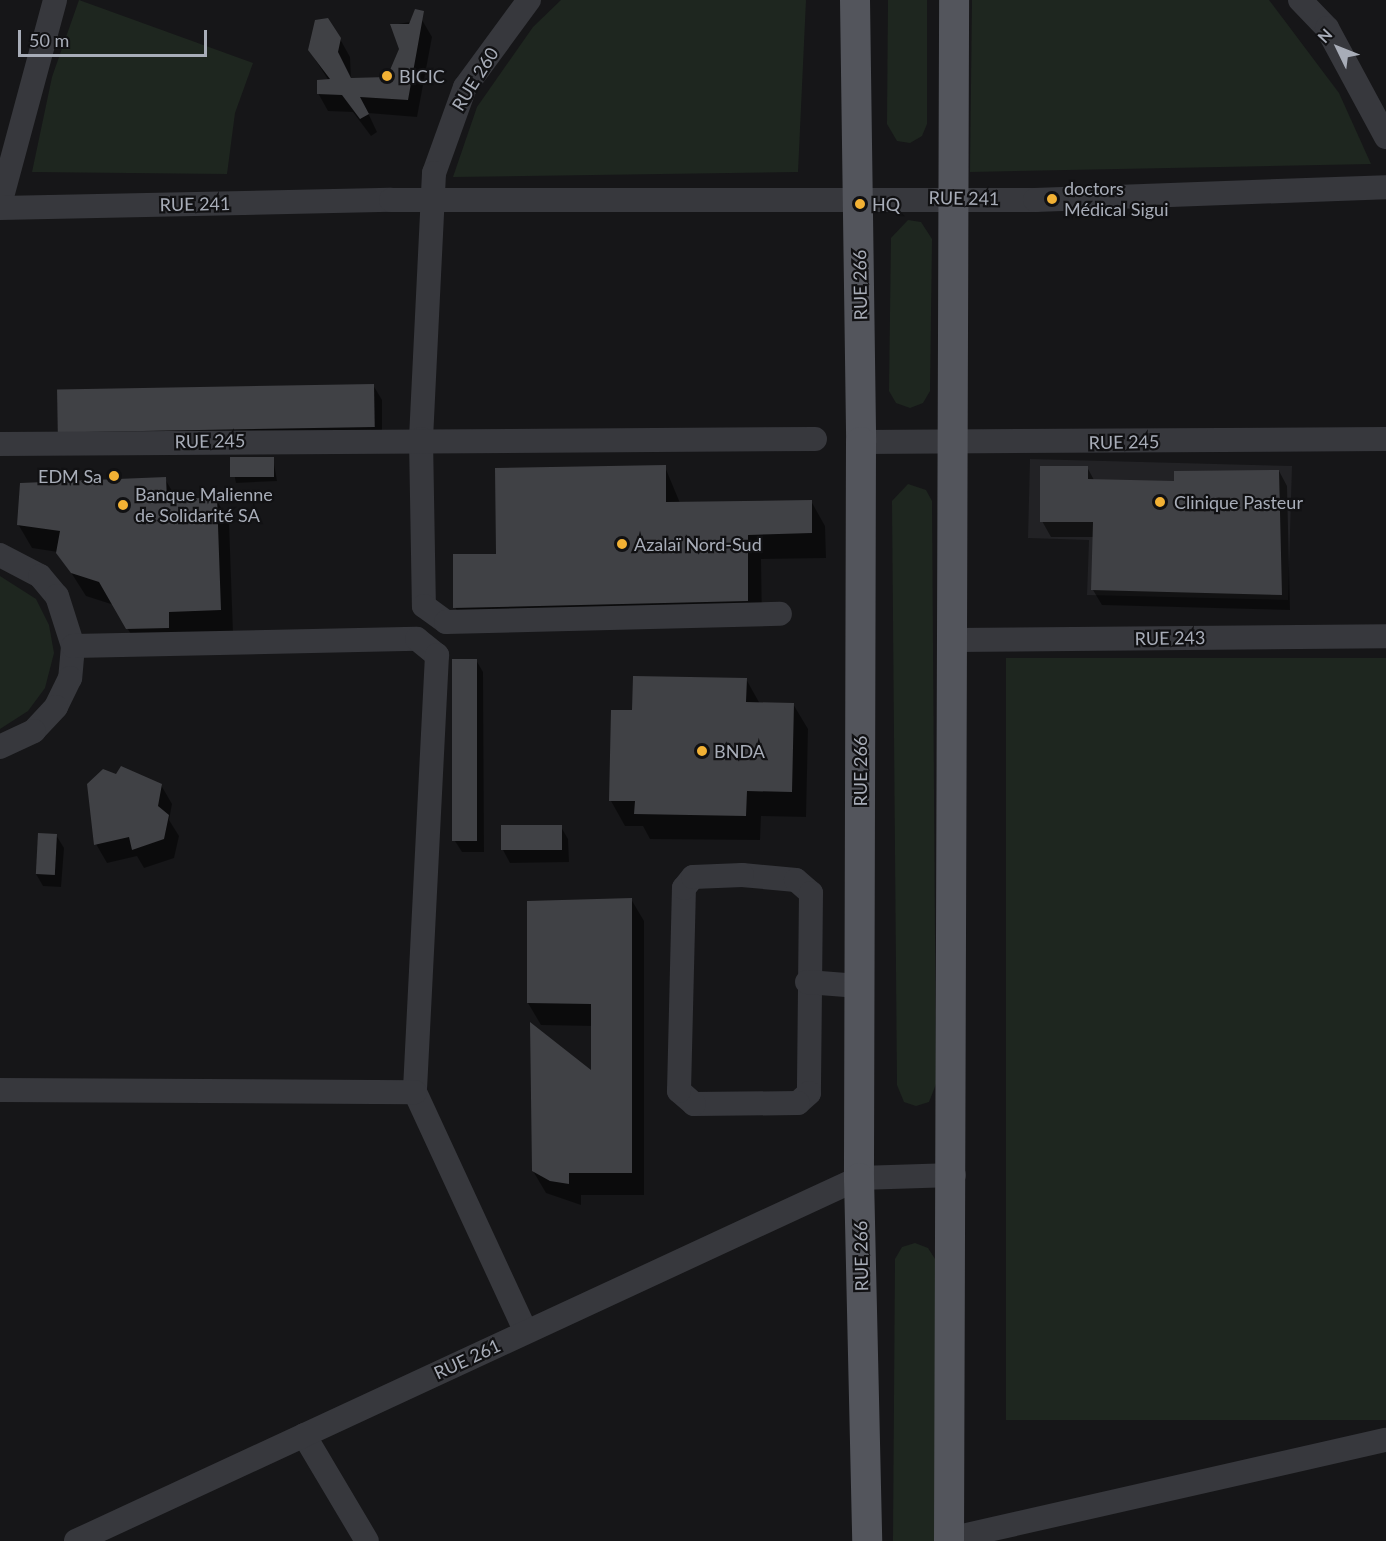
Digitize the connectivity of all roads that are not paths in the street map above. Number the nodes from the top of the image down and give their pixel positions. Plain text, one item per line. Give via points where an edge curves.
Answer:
1 (55, 0) edge
2 (529, 0) edge
3 (855, 0) edge
4 (954, 0) edge
5 (1300, 0) edge
6 (1386, 137) edge
7 (1386, 187) edge
8 (952, 196) junction
9 (859, 198) junction
10 (434, 201) junction
11 (0, 206) edge
12 (421, 439) junction
13 (815, 439) dead end
14 (1386, 439) edge
15 (861, 442) junction
16 (0, 444) edge
17 (950, 444) junction
18 (0, 535) edge
19 (9, 558) edge
20 (780, 614) dead end
21 (1386, 636) edge
22 (954, 640) junction
23 (73, 646) junction
24 (2, 754) edge
25 (807, 982) junction
26 (859, 986) junction
27 (0, 1090) edge
28 (415, 1092) junction
29 (954, 1176) junction
30 (859, 1178) junction
31 (526, 1332) junction
32 (304, 1435) junction
33 (1386, 1440) edge
34 (949, 1540) edge
35 (76, 1541) edge
36 (367, 1541) edge
37 (867, 1541) edge

1 - 11 street
2 - 10 street, RUE 260 via 461,97 434,173
3 - 9 main road, RUE 266
4 - 8 main road
5 - 6 street via 1327,28
7 - 8 street, RUE 241 via 1035,200
8 - 9 street, RUE 241
8 - 17 main road
9 - 10 street, RUE 241
9 - 15 main road, RUE 266
10 - 11 street, RUE 241
10 - 12 street, RUE 260
12 - 13 street, RUE 245
12 - 16 street, RUE 245
12 - 20 street, RUE 260 via 424,606 434,618
14 - 17 street, RUE 245
15 - 17 street, RUE 245
15 - 26 main road, RUE 266
17 - 22 main road
18 - 19 street
19 - 23 street via 57,596
21 - 22 street, RUE 243
22 - 29 main road
23 - 24 street via 70,678 56,707
23 - 28 street via 417,639 437,655
25 - 25 street via 811,893 804,884 742,875 693,877 684,888 682,1096 694,1104 798,1104 809,1093
25 - 26 street
26 - 30 main road, RUE 266
27 - 28 street
28 - 31 street
29 - 30 street
29 - 34 main road
30 - 31 street, RUE 261
30 - 37 main road, RUE 266
31 - 32 street, RUE 261
32 - 35 street, RUE 261
32 - 36 street
33 - 34 street

